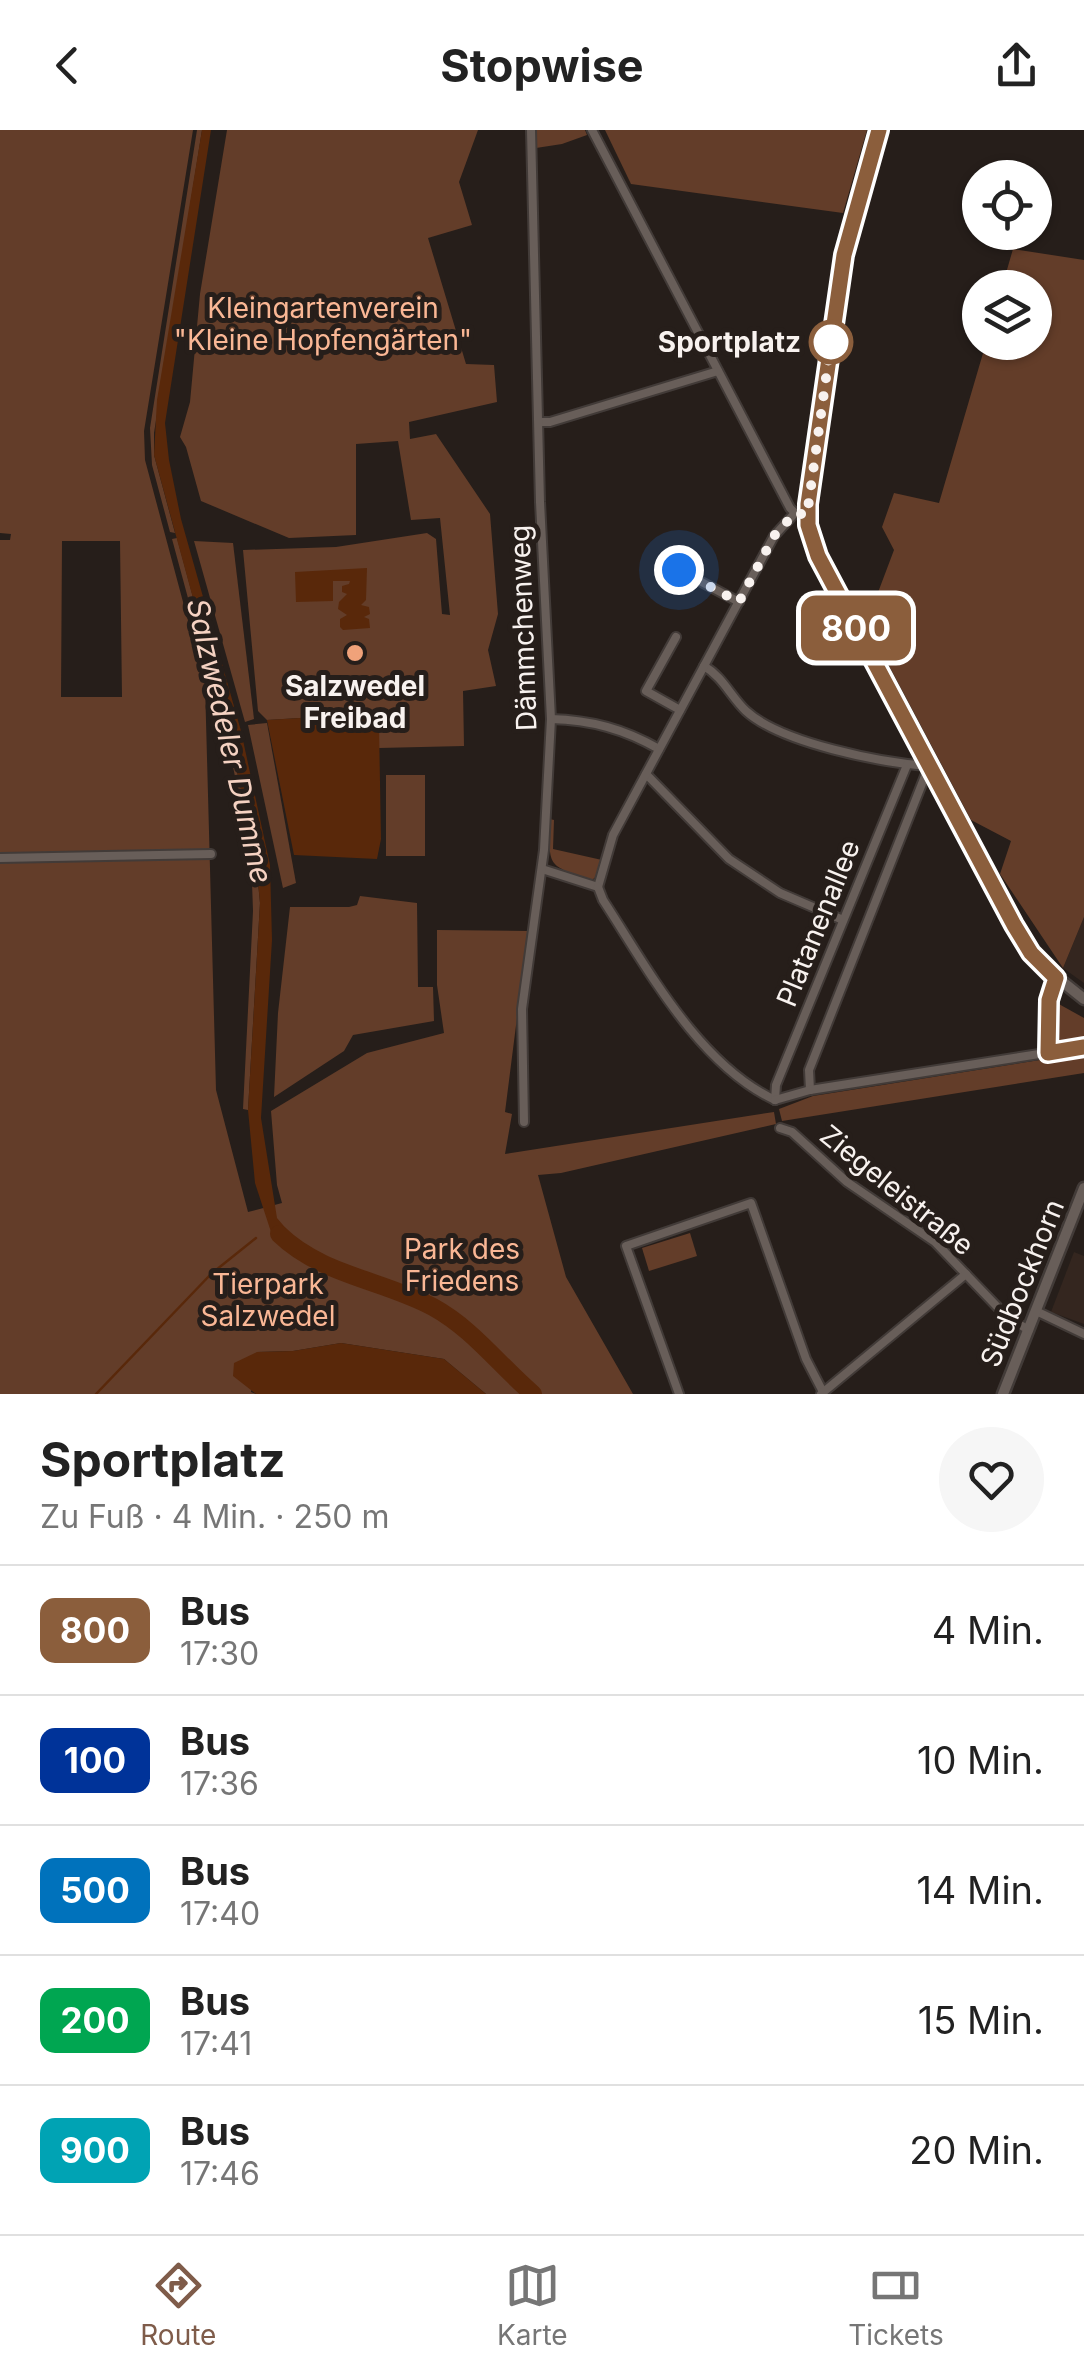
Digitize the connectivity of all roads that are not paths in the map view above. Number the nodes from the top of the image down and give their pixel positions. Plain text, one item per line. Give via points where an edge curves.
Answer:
1 (532, 130) edge
2 (592, 130) edge
3 (879, 130) edge
4 (718, 371) junction
5 (539, 422) junction
6 (801, 514) junction
7 (679, 570) dead end
8 (739, 602) junction
9 (676, 636) dead end
10 (704, 666) junction
11 (680, 710) junction
12 (551, 718) junction
13 (659, 749) junction
14 (908, 765) junction
15 (930, 766) junction
16 (646, 774) junction
17 (212, 854) dead end
18 (0, 858) edge
19 (542, 869) junction
20 (598, 887) junction
21 (844, 920) junction
22 (1056, 978) junction
23 (1084, 999) edge
24 (1084, 1048) edge
25 (1048, 1053) junction
26 (810, 1090) junction
27 (776, 1100) junction
28 (524, 1122) dead end
29 (780, 1128) dead end
30 (1084, 1188) edge
31 (966, 1274) junction
32 (1036, 1311) junction
33 (1028, 1330) junction
34 (1084, 1334) edge
35 (822, 1393) edge
36 (679, 1394) edge
37 (1003, 1394) edge

1 - 5 street, Dämmchenweg
2 - 4 street
3 - 6 street via 844,255
4 - 5 street
4 - 6 street
5 - 12 street, Dämmchenweg
6 - 8 street via 774,536
6 - 15 street
7 - 8 street
8 - 10 street
9 - 11 street via 646,692
10 - 11 street
10 - 14 street via 747,712 784,734
11 - 13 street
12 - 13 street via 603,724
12 - 19 street, Dämmchenweg
13 - 16 street
14 - 15 street
14 - 21 street, Platanenallee
15 - 22 street via 1014,925
15 - 26 street, Platanenallee via 808,1070
16 - 20 street via 613,835
16 - 21 street via 730,859 780,893
17 - 18 street
19 - 20 street
19 - 28 street, Dämmchenweg via 522,1009
20 - 27 street via 684,1021 742,1080
21 - 27 street, Platanenallee via 776,1085
22 - 23 street
22 - 25 street
24 - 25 street
25 - 26 street
26 - 27 street
29 - 31 street, Ziegeleistraße via 935,1242
30 - 32 street, Südbockhorn
31 - 33 street, Ziegeleistraße
31 - 35 street
32 - 33 street, Südbockhorn
32 - 34 street
33 - 37 street, Südbockhorn
35 - 36 street via 751,1203 626,1246

